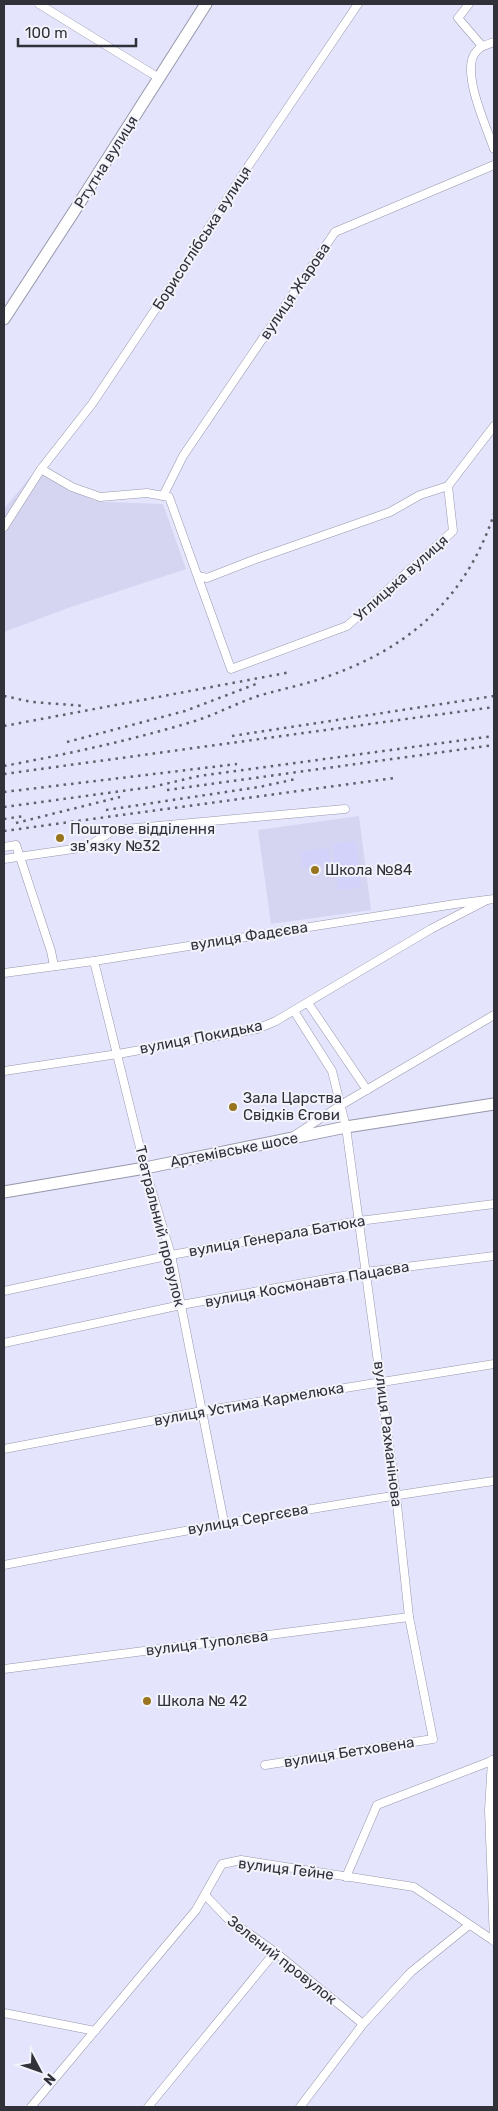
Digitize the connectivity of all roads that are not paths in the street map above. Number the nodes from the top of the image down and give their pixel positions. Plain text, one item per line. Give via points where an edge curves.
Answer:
1 (39, 4) edge
2 (206, 4) edge
3 (358, 4) edge
4 (469, 4) edge
5 (494, 42) edge
6 (482, 46) junction
7 (159, 78) junction
8 (494, 149) edge
9 (494, 165) edge
10 (4, 319) edge
11 (494, 426) edge
12 (41, 469) junction
13 (448, 486) junction
14 (166, 496) junction
15 (4, 527) edge
16 (198, 576) junction
17 (345, 809) dead end
18 (4, 847) edge
19 (19, 858) junction
20 (4, 859) edge
21 (491, 900) edge
22 (94, 960) junction
23 (54, 966) junction
24 (4, 973) edge
25 (308, 1003) junction
26 (294, 1011) junction
27 (494, 1015) edge
28 (118, 1054) junction
29 (4, 1071) edge
30 (367, 1090) junction
31 (494, 1104) edge
32 (341, 1105) junction
33 (346, 1127) junction
34 (289, 1139) junction
35 (145, 1168) junction
36 (4, 1192) edge
37 (494, 1204) edge
38 (359, 1221) junction
39 (171, 1255) junction
40 (494, 1256) edge
41 (365, 1272) junction
42 (4, 1291) edge
43 (181, 1305) junction
44 (4, 1343) edge
45 (494, 1364) edge
46 (381, 1382) junction
47 (202, 1412) junction
48 (4, 1449) edge
49 (494, 1481) edge
50 (396, 1495) junction
51 (224, 1522) junction
52 (4, 1565) edge
53 (409, 1617) junction
54 (4, 1669) edge
55 (433, 1739) joint
56 (493, 1760) edge
57 (264, 1765) dead end
58 (346, 1877) junction
59 (205, 1894) junction
60 (469, 1925) junction
61 (494, 1941) edge
62 (275, 1952) junction
63 (4, 2014) edge
64 (362, 2024) junction
65 (95, 2031) junction
66 (31, 2107) edge
67 (148, 2107) edge
68 (300, 2107) edge

1 - 7 street
2 - 7 main road, Ртутна вулиця
3 - 12 street, Борисоглібська вулиця via 98,396
4 - 6 street via 458,18
5 - 6 street
6 - 8 street via 474,54 470,67 472,85
7 - 10 main road, Ртутна вулиця
9 - 14 street, вулиця Жарова via 335,232 183,456
11 - 13 street
12 - 14 street via 100,497 147,493
12 - 15 street, Борисоглібська вулиця
13 - 16 street via 420,495 390,512 208,578
13 - 16 street, Углицька вулиця via 454,531 347,626 232,669
14 - 16 street, Углицька вулиця
17 - 19 street via 114,830 87,847
18 - 19 street via 16,845
19 - 20 street
19 - 23 street
21 - 22 street, вулиця Фадєєва
21 - 25 street, вулиця Покидька via 431,929
22 - 23 street, вулиця Фадєєва
22 - 28 street, Театральний провулок
23 - 24 street, вулиця Фадєєва
25 - 26 street, вулиця Покидька
25 - 30 street
26 - 28 street, вулиця Покидька via 257,1028
26 - 32 street, вулиця Рахманінова via 332,1071
27 - 30 street
28 - 29 street, вулиця Покидька
28 - 35 street, Театральний провулок
30 - 32 street
31 - 33 main road, Артемівське шосе
32 - 33 street, вулиця Рахманінова
32 - 34 street
33 - 34 main road, Артемівське шосе
33 - 38 street, вулиця Рахманінова
34 - 35 main road, Артемівське шосе
35 - 36 main road, Артемівське шосе
35 - 39 street, Театральний провулок
37 - 38 street, вулиця Генерала Батюка
38 - 39 street, вулиця Генерала Батюка
38 - 41 street, вулиця Рахманінова
39 - 42 street, вулиця Генерала Батюка
39 - 43 street, Театральний провулок
40 - 41 street, вулиця Космонавта Пацаєва
41 - 43 street, вулиця Космонавта Пацаєва
41 - 46 street, вулиця Рахманінова
43 - 44 street, вулиця Космонавта Пацаєва
43 - 47 street, Театральний провулок
45 - 46 street, вулиця Устима Кармелюка
46 - 47 street, вулиця Устима Кармелюка
46 - 50 street, вулиця Рахманінова
47 - 48 street, вулиця Устима Кармелюка
47 - 51 street, Театральний провулок
49 - 50 street, вулиця Сергєєва
50 - 51 street, вулиця Сергєєва
50 - 53 street, вулиця Рахманінова
51 - 52 street, вулиця Сергєєва
53 - 54 street, вулиця Туполєва
53 - 55 street, вулиця Рахманінова
55 - 57 street, вулиця Бетховена
56 - 58 street via 376,1805
56 - 61 street via 489,1810
58 - 59 street, вулиця Гейне via 241,1860 222,1864
58 - 60 street, вулиця Гейне via 414,1888
59 - 62 street, Зелений провулок via 227,1918
59 - 65 street, вулиця Гейне via 196,1910
60 - 61 street, вулиця Гейне
60 - 64 street via 411,1972
62 - 64 street, Зелений провулок
62 - 67 street
63 - 65 street
64 - 68 street
65 - 66 street, вулиця Гейне

